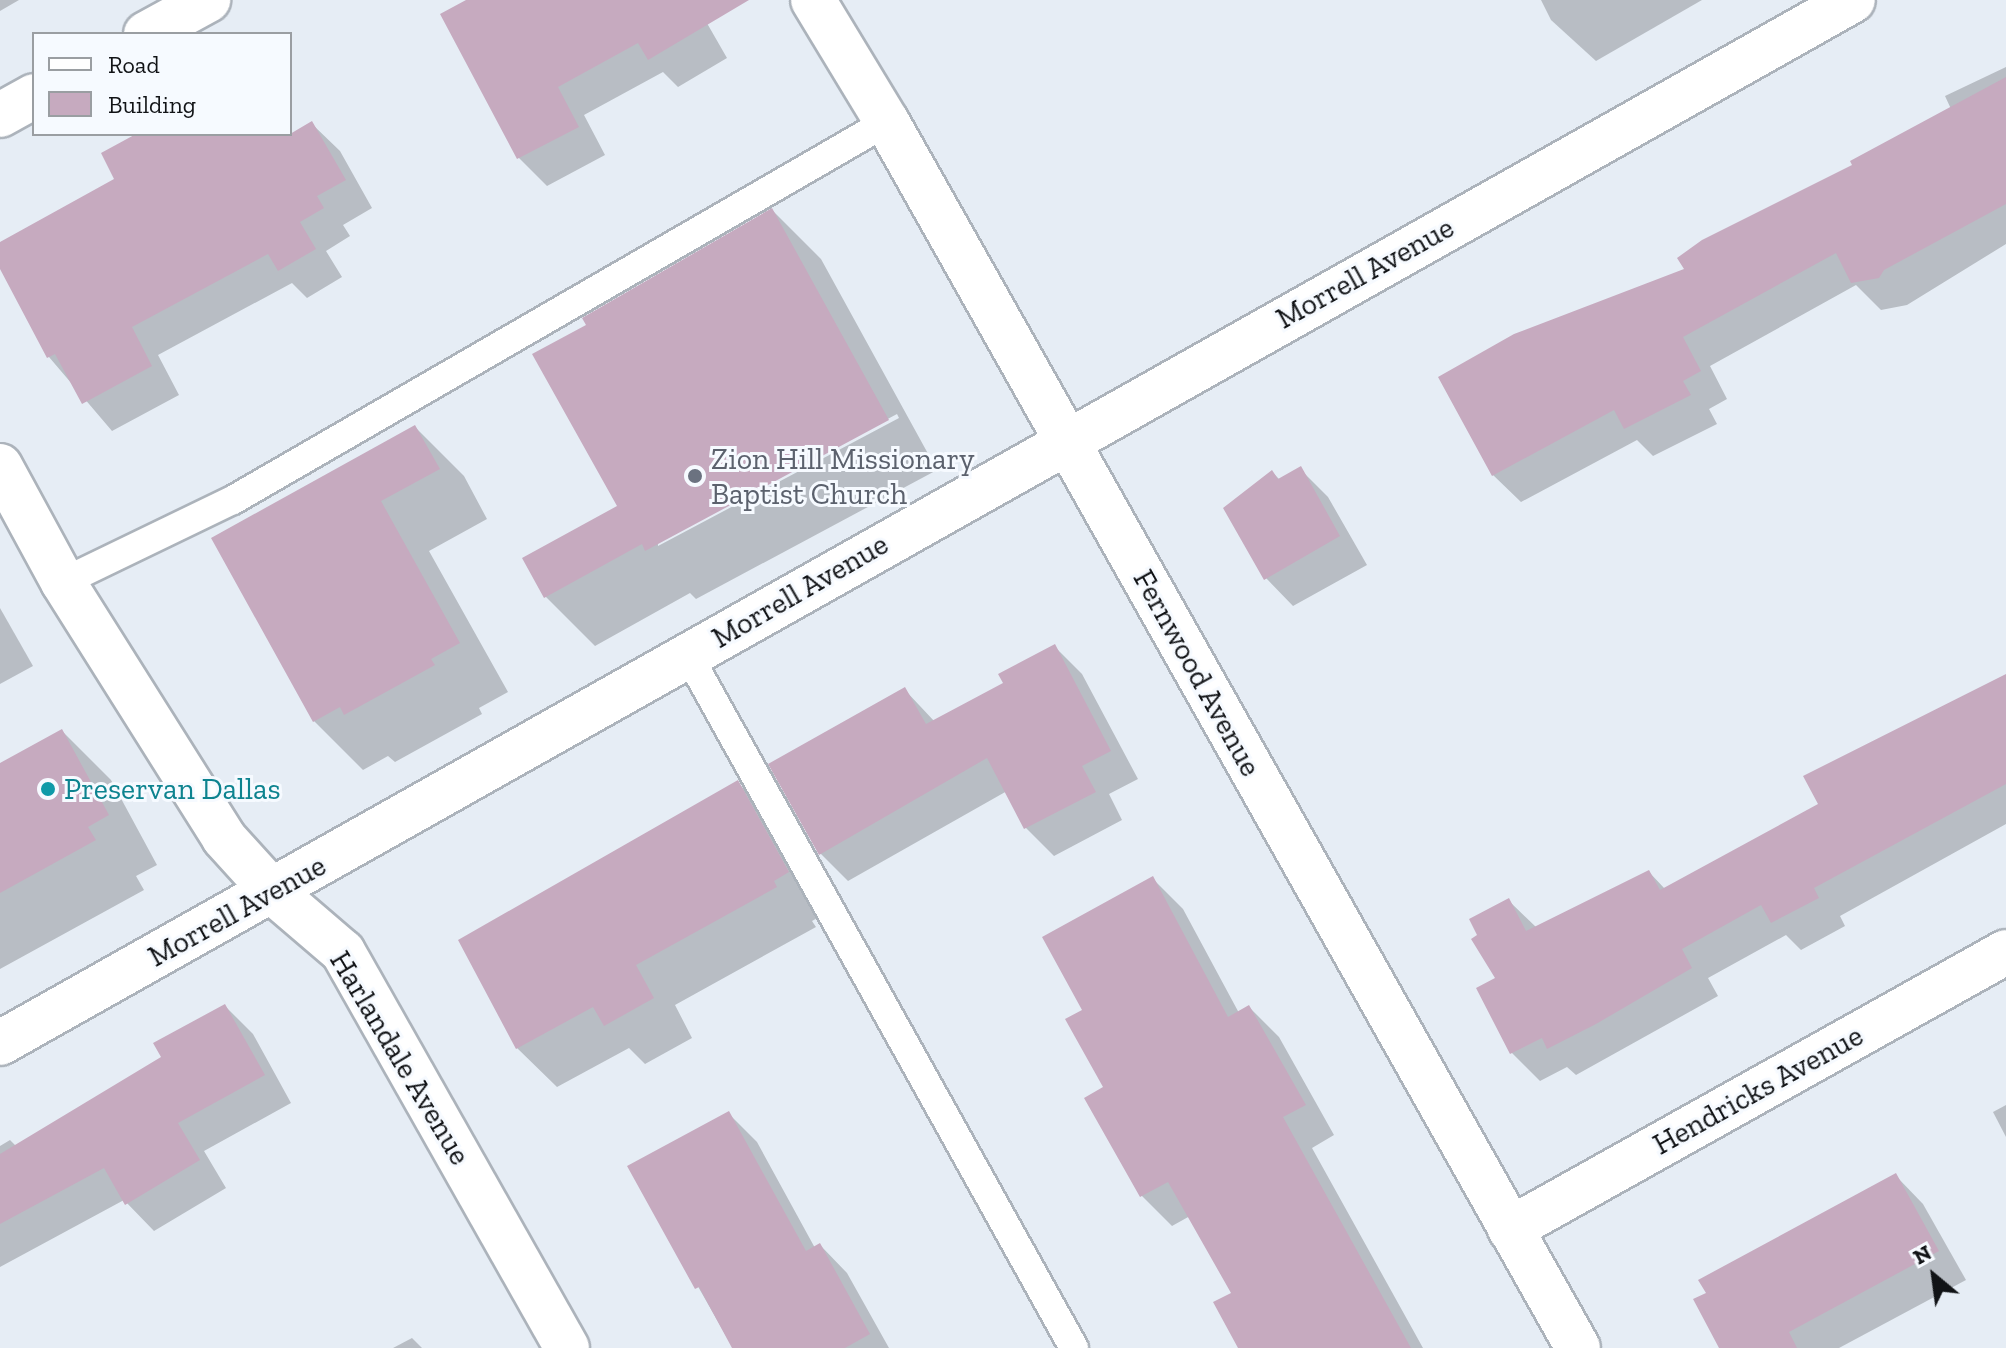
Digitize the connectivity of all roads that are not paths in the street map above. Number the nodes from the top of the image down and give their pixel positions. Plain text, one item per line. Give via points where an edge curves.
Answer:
1 (208, 0) edge
2 (813, 0) edge
3 (1853, 0) edge
4 (150, 32) edge
5 (32, 97) edge
6 (0, 115) edge
7 (887, 122) junction
8 (1065, 440) junction
9 (0, 466) edge
10 (63, 582) junction
11 (688, 655) junction
12 (273, 892) junction
13 (2006, 952) edge
14 (0, 1043) edge
15 (1510, 1229) junction
16 (567, 1348) edge
17 (1074, 1348) edge
18 (1578, 1348) edge

1 - 4 street
2 - 7 street, Fernwood Avenue
3 - 8 street, Morrell Avenue
5 - 6 street
7 - 8 street, Fernwood Avenue
7 - 10 lane via 233,500
8 - 11 street, Morrell Avenue
8 - 15 street, Fernwood Avenue
9 - 10 street, Harlandale Avenue
10 - 12 street, Harlandale Avenue via 224,838
11 - 12 street, Morrell Avenue
11 - 17 lane
12 - 14 street, Morrell Avenue
12 - 16 street, Harlandale Avenue via 343,952
13 - 15 street, Hendricks Avenue
15 - 18 street, Fernwood Avenue

